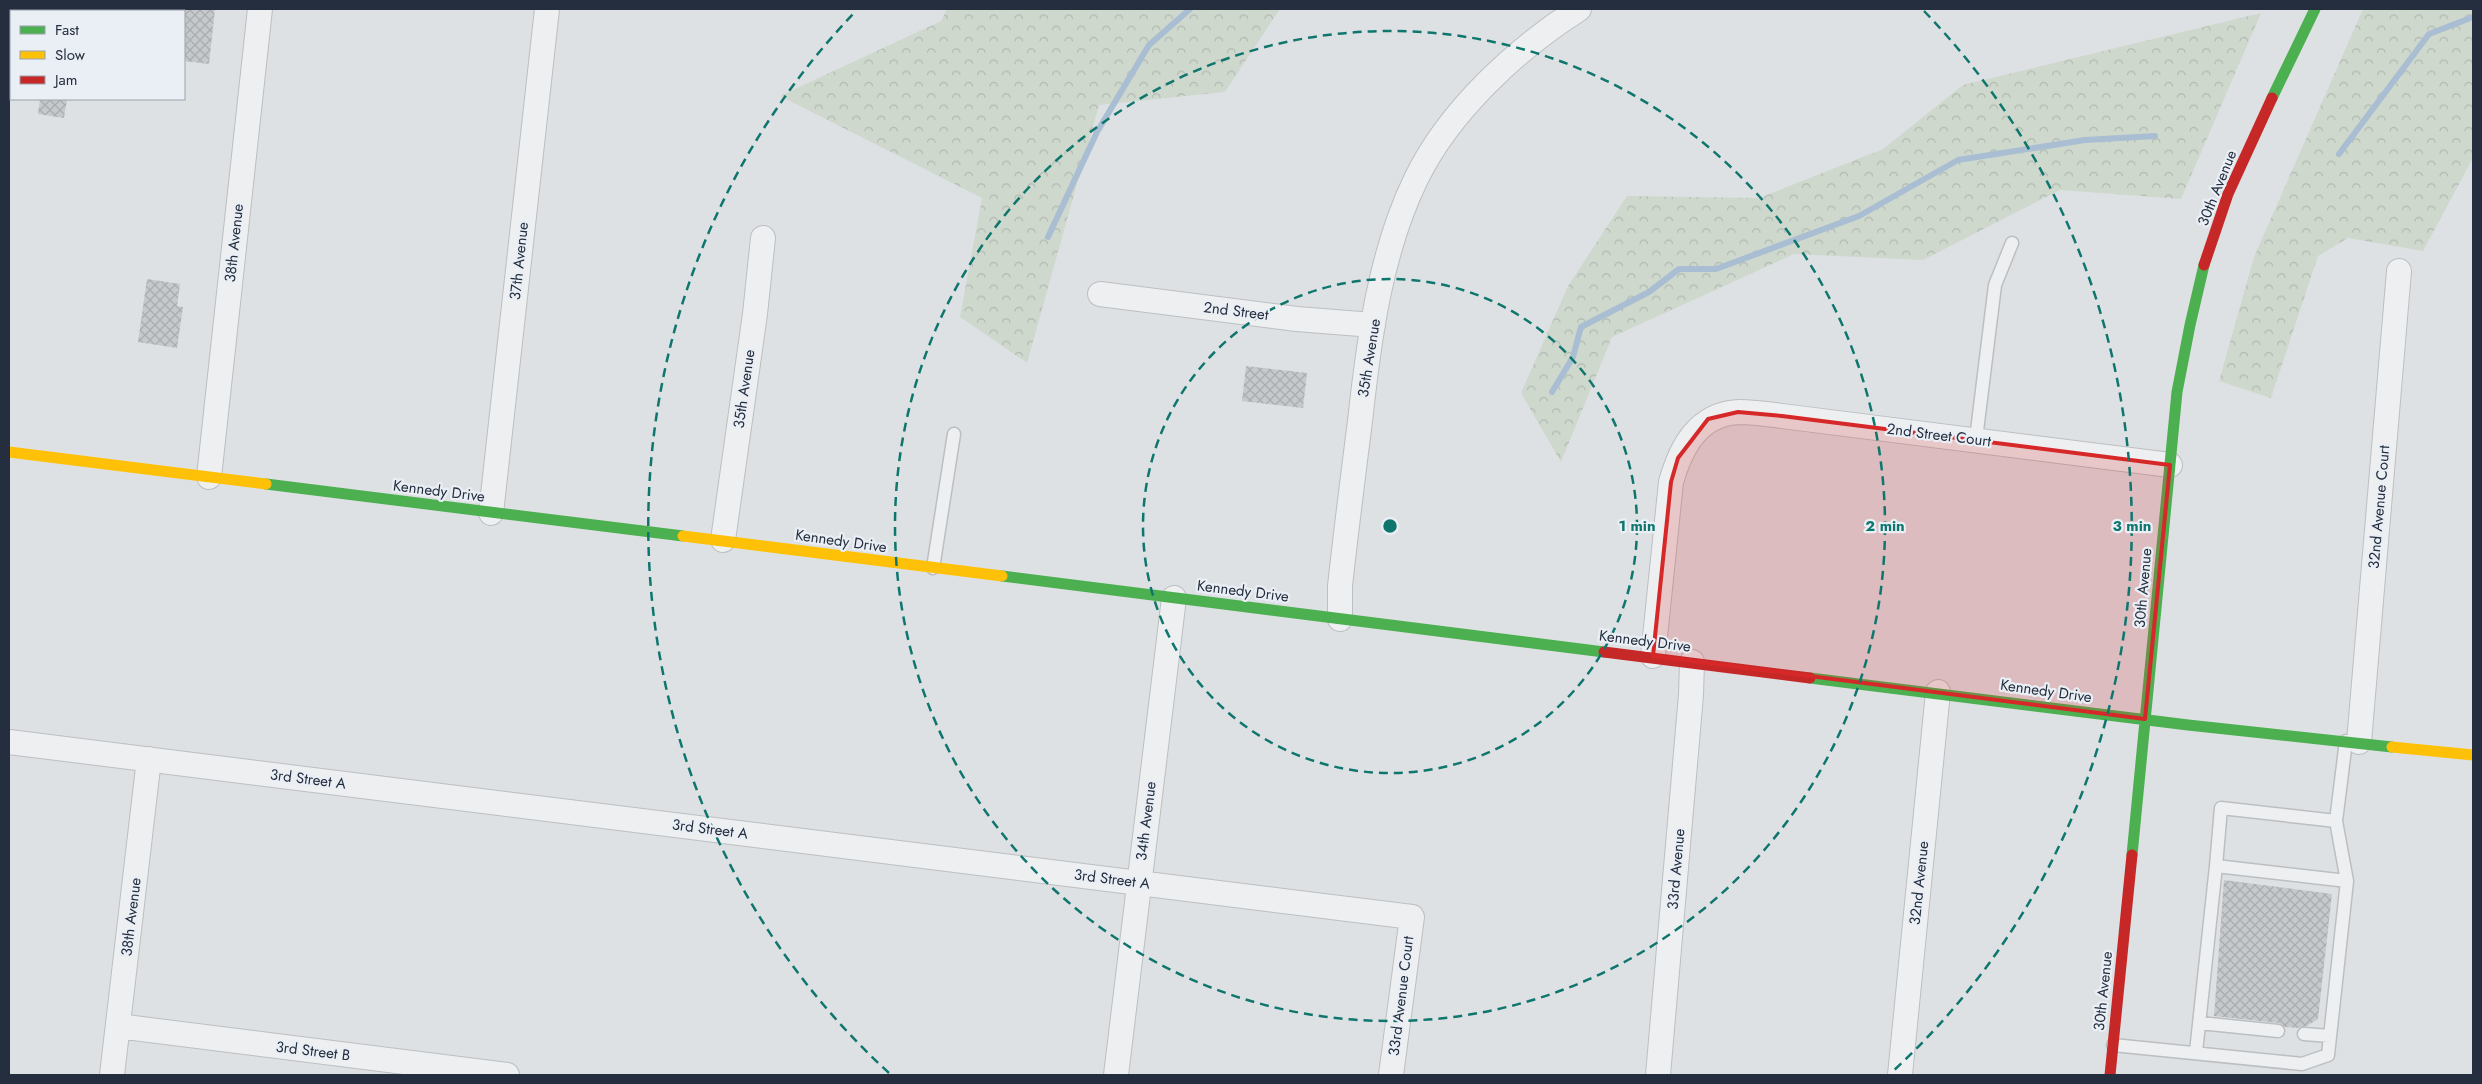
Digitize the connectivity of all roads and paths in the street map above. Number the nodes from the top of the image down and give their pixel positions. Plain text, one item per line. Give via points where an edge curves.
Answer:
1 (260, 9) edge
2 (548, 9) edge
3 (1579, 9) edge
4 (2315, 9) edge
5 (763, 238) dead end
6 (2012, 243) dead end
7 (2399, 271) dead end
8 (1100, 294) dead end
9 (1373, 325) junction
10 (954, 434) dead end
11 (1976, 439) junction
12 (9, 452) edge
13 (2170, 465) junction
14 (209, 477) junction
15 (491, 513) junction
16 (724, 540) junction
17 (933, 568) junction
18 (1174, 598) junction
19 (1340, 619) junction
20 (1653, 656) junction
21 (1692, 662) junction
22 (1938, 692) junction
23 (2145, 719) junction
24 (9, 742) edge
25 (2352, 742) junction
26 (2473, 755) edge
27 (149, 759) junction
28 (2336, 821) junction
29 (2216, 866) junction
30 (2347, 881) junction
31 (1138, 882) junction
32 (1412, 917) joint
33 (2200, 1023) junction
34 (118, 1026) junction
35 (2278, 1031) dead end
36 (2304, 1034) dead end
37 (2330, 1036) junction
38 (2113, 1045) junction
39 (2196, 1052) junction
40 (112, 1075) edge
41 (507, 1075) edge
42 (1116, 1075) edge
43 (1391, 1075) edge
44 (1658, 1075) edge
45 (1900, 1075) edge
46 (2110, 1075) edge

1 - 14 street, 38th Avenue
2 - 15 street, 37th Avenue
3 - 9 street, 35th Avenue via 1530,44 1457,115 1433,148 1416,178 1391,245
4 - 13 street, 30th Avenue via 2235,180 2206,258 2186,337
5 - 16 street, 35th Avenue
6 - 11 lane via 1995,285
7 - 25 street, 32nd Avenue Court
8 - 9 street, 2nd Street via 1297,319
9 - 19 street, 35th Avenue via 1340,586
10 - 17 lane
11 - 13 street, 2nd Street Court
11 - 20 street, 2nd Street Court via 1738,412 1708,420 1688,441 1678,458 1671,482
12 - 14 street, Kennedy Drive
13 - 23 street, 30th Avenue
14 - 15 street, Kennedy Drive
15 - 16 street, Kennedy Drive
16 - 17 street, Kennedy Drive
17 - 18 street, Kennedy Drive
18 - 19 street, Kennedy Drive
18 - 31 street, 34th Avenue
19 - 20 street, Kennedy Drive
20 - 21 street, Kennedy Drive
21 - 22 street, Kennedy Drive
21 - 44 street, 33rd Avenue
22 - 23 street, Kennedy Drive
22 - 45 street, 32nd Avenue
23 - 25 street, Kennedy Drive
23 - 38 street, 30th Avenue
24 - 27 street, 3rd Street A
25 - 26 street, Kennedy Drive
25 - 28 lane
27 - 31 street, 3rd Street A
27 - 34 street, 38th Avenue
28 - 29 lane via 2221,808
28 - 30 lane
29 - 30 lane
29 - 33 lane
30 - 37 lane
31 - 32 street, 3rd Street A
31 - 42 street, 34th Avenue
32 - 43 street, 33rd Avenue Court
33 - 35 lane
33 - 39 lane
34 - 40 street, 38th Avenue
34 - 41 street, 3rd Street B
36 - 37 lane
37 - 39 lane via 2328,1055 2302,1064
38 - 39 lane
38 - 46 street, 30th Avenue

